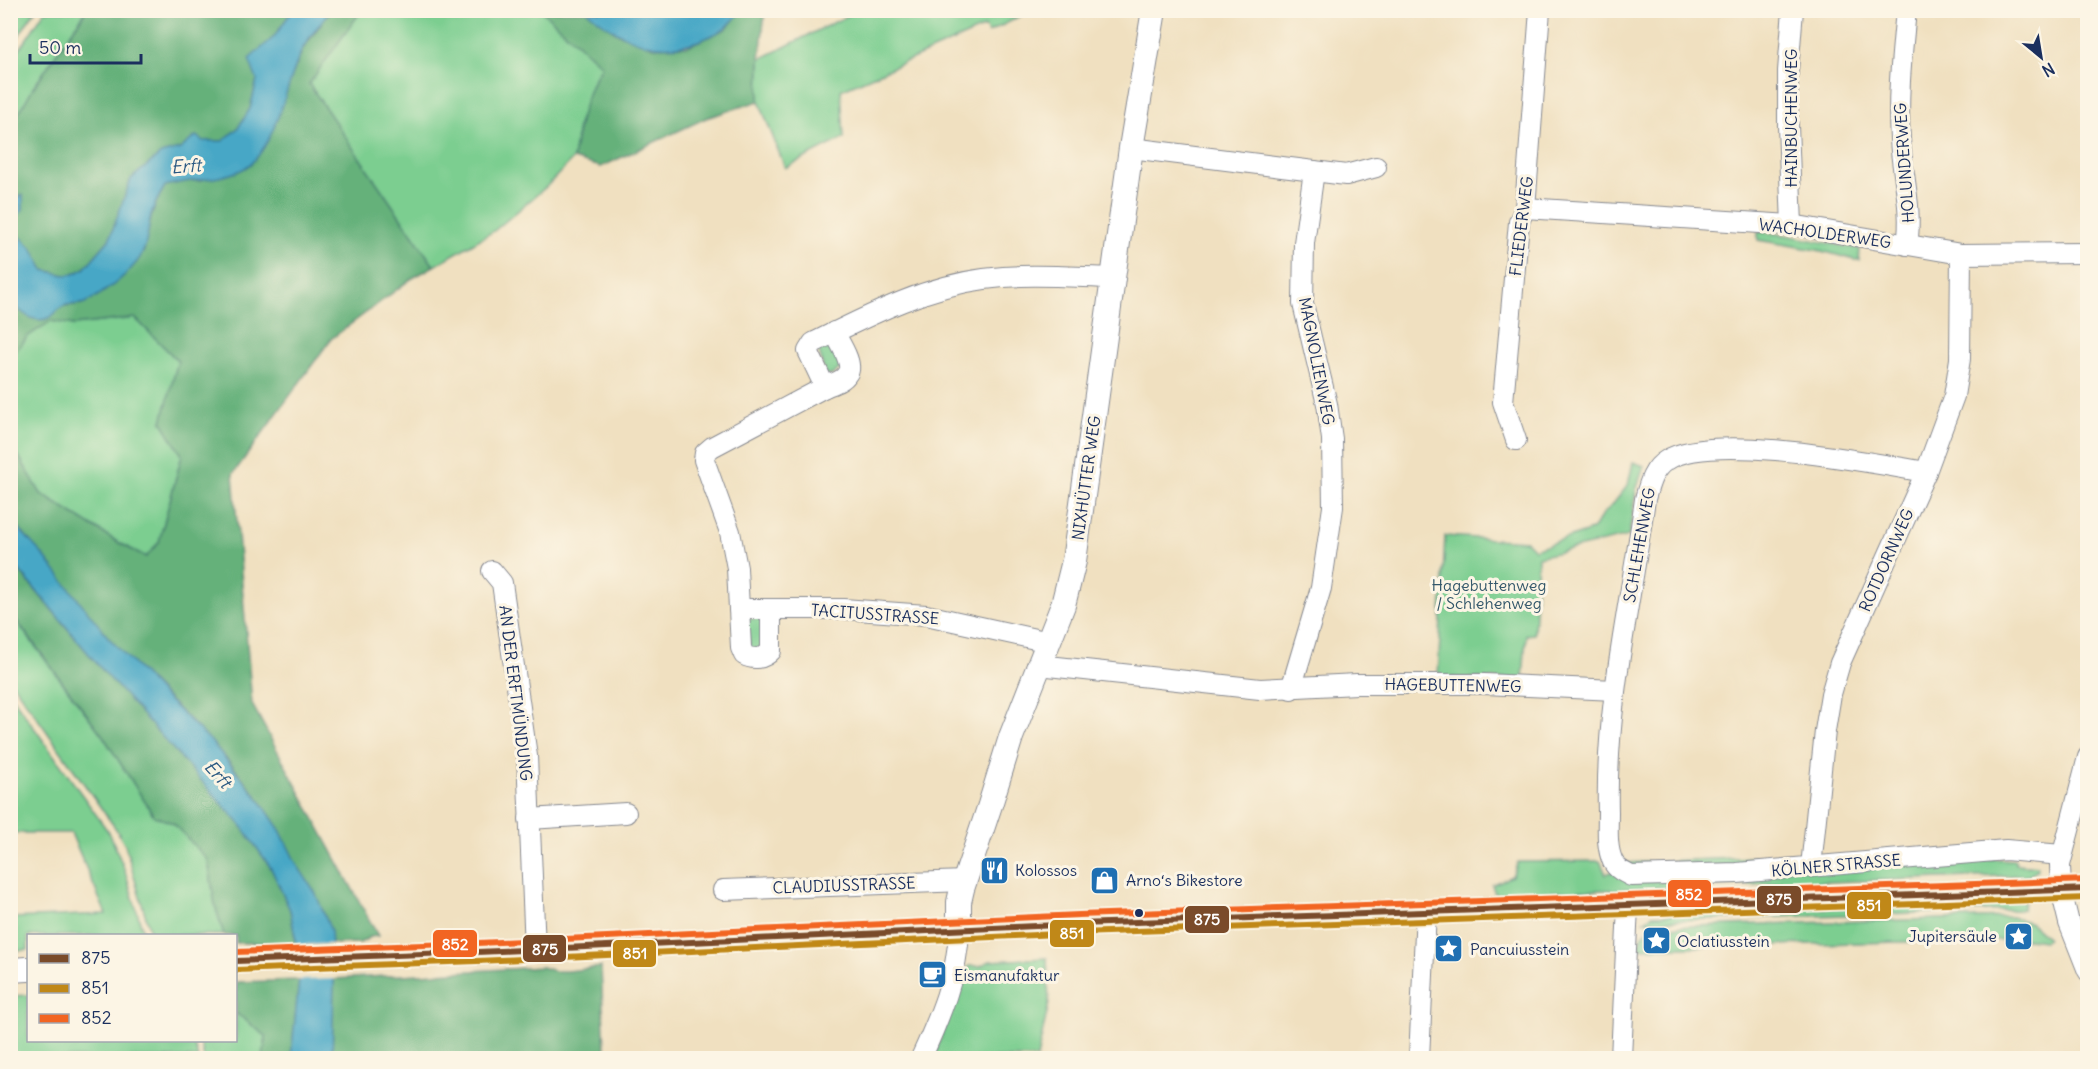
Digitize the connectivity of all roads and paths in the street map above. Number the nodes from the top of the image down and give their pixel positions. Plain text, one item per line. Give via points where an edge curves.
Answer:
1 (1154, 10) edge
2 (1540, 10) edge
3 (1793, 10) edge
4 (1906, 10) edge
5 (1131, 148) junction
6 (1376, 167) dead end
7 (1314, 171) junction
8 (1525, 208) junction
9 (1792, 225) junction
10 (1907, 244) junction
11 (2088, 253) edge
12 (1961, 254) junction
13 (1113, 279) junction
14 (834, 332) junction
15 (825, 387) junction
16 (1516, 440) dead end
17 (1926, 472) junction
18 (492, 571) dead end
19 (739, 609) junction
20 (771, 609) junction
21 (1049, 642) junction
22 (1040, 665) junction
23 (1291, 689) junction
24 (1615, 690) junction
25 (2088, 757) edge
26 (626, 813) dead end
27 (529, 819) junction
28 (2062, 855) junction
29 (1614, 862) joint
30 (1811, 867) junction
31 (965, 880) junction
32 (2088, 889) edge
33 (723, 890) dead end
34 (2061, 891) junction
35 (1628, 906) junction
36 (1426, 912) junction
37 (959, 930) junction
38 (535, 949) junction
39 (237, 961) edge
40 (27, 969) edge
41 (10, 970) edge
42 (2088, 971) edge
43 (921, 1059) edge
44 (1419, 1059) edge
45 (1621, 1059) edge

1 - 5 main road, NIXHÜTTER WEG
2 - 8 street, FLIEDERWEG
3 - 9 street, HAINBUCHENWEG via 1788,71
4 - 10 street, HOLUNDERWEG via 1899,91 1910,227
5 - 7 street
5 - 13 main road, NIXHÜTTER WEG
6 - 7 street via 1346,175
7 - 23 street, MAGNOLIENWEG via 1304,243 1303,304 1327,404 1333,507 1321,588
8 - 9 street, WACHOLDERWEG
8 - 16 street, FLIEDERWEG via 1519,222 1503,402
9 - 10 street, WACHOLDERWEG
10 - 12 street, WACHOLDERWEG
11 - 12 street, WACHOLDERWEG
12 - 17 street, ROTDORNWEG via 1960,359 1954,396
13 - 14 street via 985,279 901,301
13 - 21 main road, NIXHÜTTER WEG via 1074,561
14 - 15 street via 850,367 843,378
14 - 15 street via 813,343 808,351
15 - 19 street via 705,453 704,460 730,532
17 - 24 street, SCHLEHENWEG via 1789,451 1739,448 1702,449 1664,461 1650,480 1645,499
17 - 30 street, ROTDORNWEG via 1840,663 1831,694
18 - 27 street, AN DER ERFTMÜNDUNG via 502,583 526,756
19 - 20 street, TACITUSSTRASSE
19 - 20 street via 741,648 750,658 771,651
20 - 21 street, TACITUSSTRASSE via 926,615
21 - 22 main road, NIXHÜTTER WEG
22 - 23 street
22 - 31 main road, NIXHÜTTER WEG via 1011,737
23 - 24 street, HAGEBUTTENWEG via 1357,684 1484,684
24 - 29 street, SCHLEHENWEG via 1607,794 1609,844
25 - 28 street
26 - 27 street
27 - 38 street, AN DER ERFTMÜNDUNG
28 - 30 street, KÖLNER STRASSE via 2006,850
28 - 34 street
29 - 30 street, KÖLNER STRASSE via 1631,876
31 - 33 street, CLAUDIUSSTRASSE
31 - 37 main road, NIXHÜTTER WEG via 959,902
32 - 34 main road, KÖLNER STRASSE
34 - 35 main road, KÖLNER STRASSE
34 - 42 street
35 - 36 main road, KÖLNER STRASSE
35 - 45 street
36 - 37 main road, KÖLNER STRASSE
36 - 44 street
37 - 38 main road, KÖLNER STRASSE
37 - 43 street via 959,948 944,1002
38 - 39 main road, KÖLNER STRASSE
40 - 41 main road

